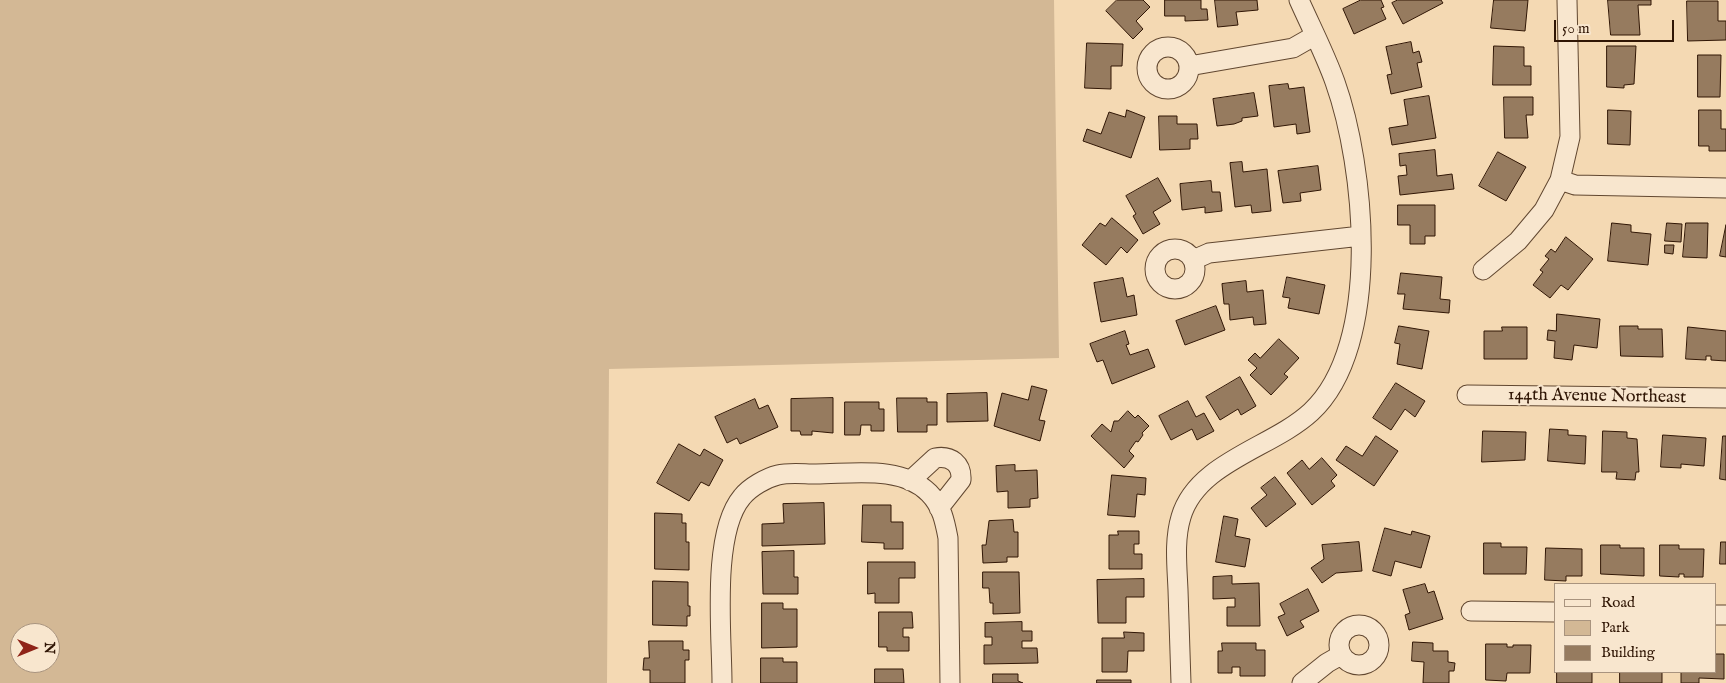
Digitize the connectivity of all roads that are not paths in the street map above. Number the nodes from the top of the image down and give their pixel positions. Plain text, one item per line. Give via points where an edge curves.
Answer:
1 (1299, 0) edge
2 (1567, 0) edge
3 (1314, 36) junction
4 (1189, 66) dead end
5 (1560, 180) junction
6 (1726, 188) edge
7 (1361, 236) junction
8 (1193, 260) dead end
9 (1484, 270) dead end
10 (1467, 395) dead end
11 (1726, 398) edge
12 (910, 481) junction
13 (935, 501) junction
14 (1471, 611) dead end
15 (1554, 612) edge
16 (1341, 655) dead end
17 (722, 683) edge
18 (950, 683) edge
19 (1181, 683) edge
20 (1302, 683) edge

1 - 3 street
2 - 5 street via 1570,137
3 - 4 street via 1293,48
3 - 7 street via 1335,81 1349,135
5 - 6 street via 1575,185
5 - 9 street via 1544,210 1518,241
7 - 8 street via 1209,253
7 - 19 street via 1362,274 1358,307 1347,354 1329,388 1311,412 1209,475 1193,492 1181,517 1177,550
10 - 11 street, 144th Avenue Northeast
12 - 13 street
12 - 13 street via 935,458 954,460 960,469 961,480
12 - 17 street via 875,473 778,475 742,496 728,522 724,543
13 - 18 street via 944,516 948,538
14 - 15 street
16 - 20 street

